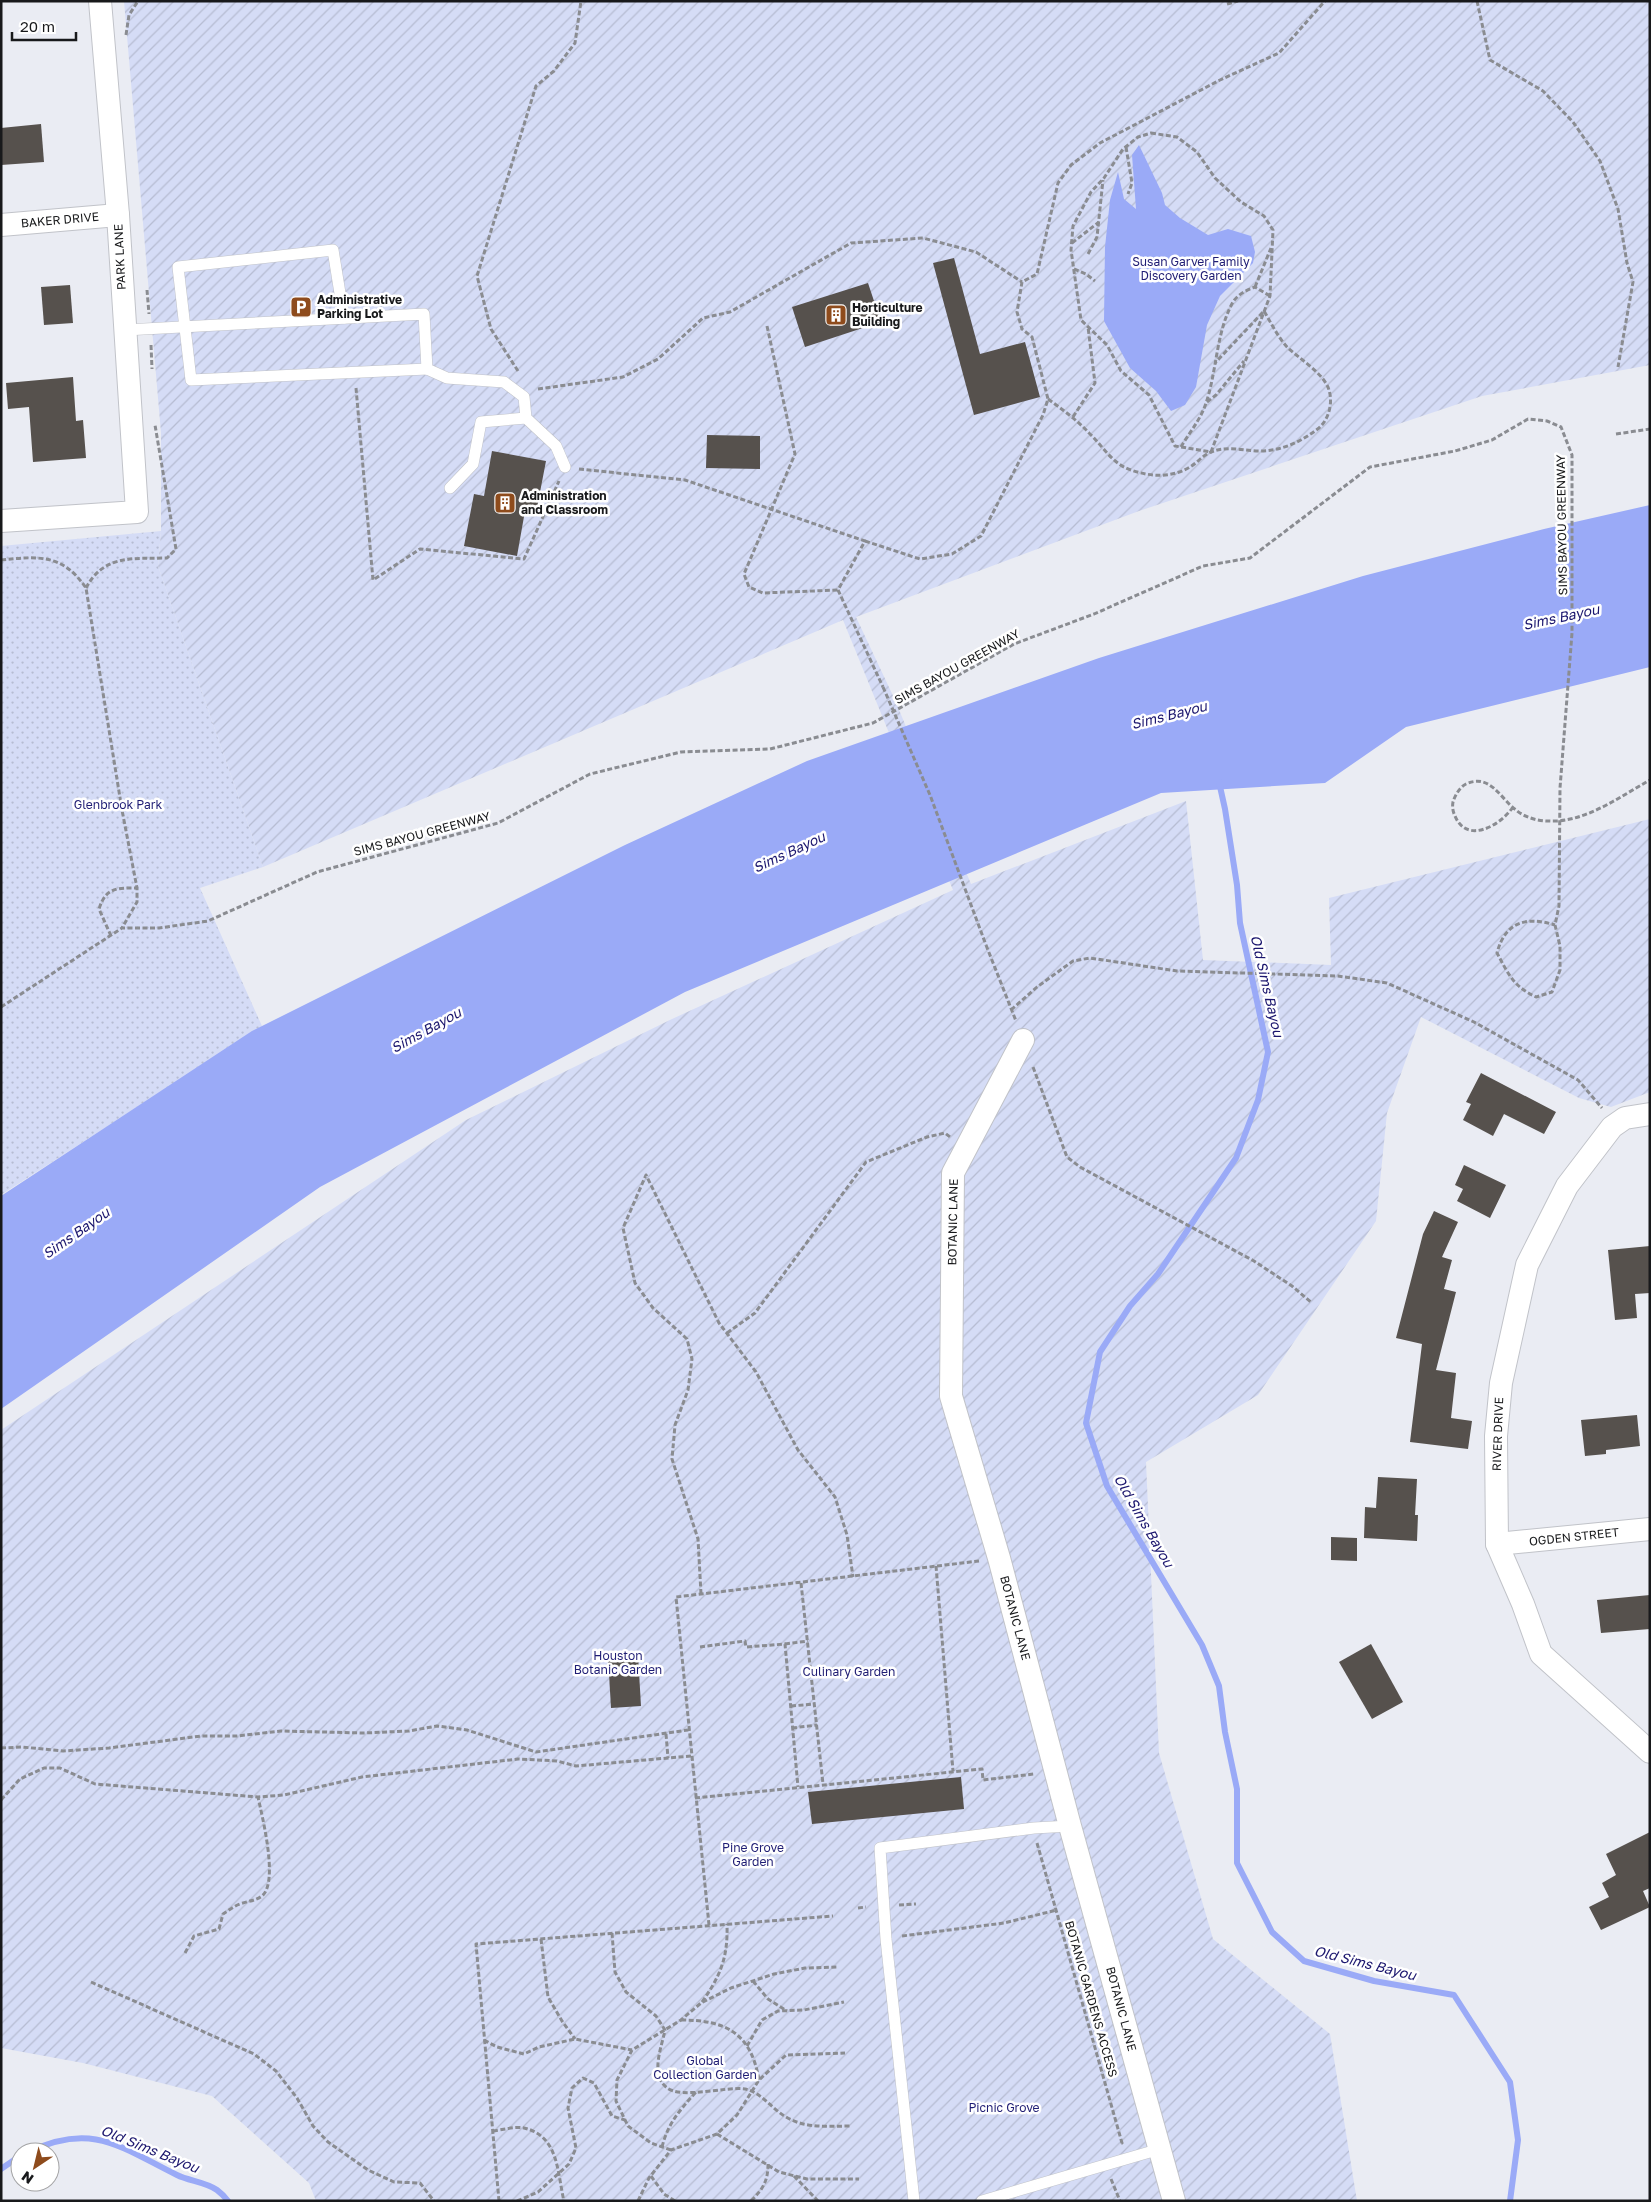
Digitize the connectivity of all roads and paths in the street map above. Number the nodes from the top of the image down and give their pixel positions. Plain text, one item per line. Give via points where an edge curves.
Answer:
1 (100, 1) edge
2 (581, 1) edge
3 (1238, 1) edge
4 (1325, 1) edge
5 (1477, 1) edge
6 (1227, 4) dead end
7 (1126, 147) junction
8 (1104, 178) junction
9 (1128, 194) dead end
10 (118, 215) junction
11 (1100, 221) junction
12 (1, 224) edge
13 (1072, 243) junction
14 (1273, 245) junction
15 (1088, 254) dead end
16 (1074, 269) junction
17 (1095, 281) dead end
18 (1022, 282) junction
19 (1255, 287) junction
20 (1270, 296) junction
21 (1264, 311) junction
22 (344, 318) junction
23 (767, 326) dead end
24 (185, 327) junction
25 (1088, 327) junction
26 (125, 330) junction
27 (1247, 358) junction
28 (1216, 363) junction
29 (1618, 367) dead end
30 (428, 369) junction
31 (355, 372) junction
32 (524, 378) dead end
33 (533, 390) dead end
34 (1048, 400) junction
35 (1206, 402) junction
36 (1073, 417) junction
37 (526, 418) junction
38 (1650, 429) edge
39 (1616, 434) dead end
40 (1181, 447) junction
41 (1212, 452) junction
42 (565, 467) junction
43 (450, 488) dead end
44 (772, 510) junction
45 (1, 521) edge
46 (865, 541) junction
47 (1, 560) edge
48 (838, 590) junction
49 (1650, 780) edge
50 (1513, 807) junction
51 (1559, 821) junction
52 (137, 888) junction
53 (1555, 925) junction
54 (122, 928) junction
55 (111, 936) junction
56 (1, 1008) edge
57 (1012, 1010) junction
58 (1023, 1040) junction
59 (1650, 1114) edge
60 (1625, 1118) junction
61 (965, 1150) junction
62 (1312, 1302) dead end
63 (727, 1333) junction
64 (1650, 1529) edge
65 (1497, 1544) junction
66 (999, 1558) junction
67 (936, 1566) junction
68 (853, 1577) junction
69 (801, 1583) junction
70 (701, 1594) junction
71 (808, 1641) junction
72 (785, 1644) junction
73 (700, 1647) dead end
74 (815, 1704) junction
75 (790, 1706) junction
76 (817, 1725) junction
77 (792, 1728) junction
78 (688, 1730) junction
79 (666, 1734) junction
80 (1, 1748) edge
81 (1650, 1752) edge
82 (691, 1756) junction
83 (668, 1758) junction
84 (953, 1771) junction
85 (1056, 1772) junction
86 (824, 1784) junction
87 (798, 1787) junction
88 (258, 1797) junction
89 (695, 1798) junction
90 (1, 1800) edge
91 (1070, 1826) junction
92 (1037, 1842) dead end
93 (916, 1904) dead end
94 (897, 1905) dead end
95 (858, 1908) dead end
96 (866, 1908) dead end
97 (1057, 1910) junction
98 (832, 1916) dead end
99 (727, 1924) junction
100 (709, 1925) junction
101 (612, 1933) junction
102 (886, 1938) junction
103 (541, 1939) junction
104 (185, 1953) dead end
105 (837, 1968) dead end
106 (753, 1981) junction
107 (91, 1982) dead end
108 (844, 2002) dead end
109 (701, 2003) junction
110 (787, 2011) junction
111 (681, 2020) junction
112 (665, 2030) junction
113 (576, 2039) junction
114 (484, 2040) junction
115 (747, 2046) junction
116 (632, 2050) junction
117 (845, 2052) dead end
118 (759, 2080) junction
119 (696, 2092) junction
120 (752, 2092) junction
121 (626, 2120) junction
122 (852, 2126) dead end
123 (493, 2131) junction
124 (717, 2134) junction
125 (1113, 2145) dead end
126 (662, 2147) junction
127 (671, 2150) junction
128 (1160, 2150) junction
129 (768, 2164) junction
130 (793, 2175) junction
131 (558, 2176) junction
132 (651, 2176) junction
133 (858, 2179) dead end
134 (1112, 2184) dead end
135 (434, 2201) edge
136 (499, 2201) edge
137 (517, 2201) edge
138 (564, 2201) edge
139 (638, 2201) edge
140 (675, 2201) edge
141 (752, 2201) edge
142 (818, 2201) edge
143 (914, 2201) edge
144 (982, 2201) edge
145 (1120, 2201) edge
146 (1174, 2201) edge

1 - 10 street, PARK LANE
2 - 32 path via 575,43 554,71 536,86 477,276 491,330
3 - 6 path
4 - 18 path via 1279,53 1100,143 1071,165 1058,183 1037,274
5 - 29 path via 1490,60 1543,91 1573,122 1600,162 1618,209 1632,282
7 - 8 path
7 - 9 path via 1132,183
7 - 14 path via 1138,137 1151,133 1177,137 1197,152 1215,178 1241,202 1264,216 1273,230
8 - 11 path
8 - 13 path via 1091,192 1073,226
10 - 12 street, BAKER DRIVE
10 - 26 street, PARK LANE
11 - 13 path
11 - 15 path via 1097,237
13 - 16 path
14 - 19 path
14 - 20 path
16 - 17 path
16 - 25 path via 1081,320
18 - 33 path via 976,252 923,238 851,243 730,312 703,318 658,359 623,378
18 - 34 path via 1017,312 1022,329 1032,337
19 - 20 path
19 - 28 path via 1242,292 1234,302 1224,325
20 - 21 path
21 - 27 path
21 - 28 path
21 - 41 path via 1286,346 1311,367 1329,389 1330,407 1325,422 1307,437 1284,448 1257,451 1237,448
22 - 24 lane
22 - 24 lane via 334,250 178,267
22 - 30 lane via 424,314
23 - 44 path via 795,454
24 - 26 lane
24 - 31 lane via 191,380
25 - 36 path via 1095,383
25 - 40 path via 1107,345 1120,370 1149,395 1175,446
26 - 45 street, PARK LANE via 137,512
27 - 35 path via 1216,395
27 - 41 path
28 - 35 path
30 - 31 lane
30 - 37 lane via 447,378 504,382 524,398
31 - 42 path via 373,580 420,549 524,559
34 - 36 path
34 - 46 path via 981,536 952,554 920,559
35 - 40 path
36 - 41 path via 1112,459 1129,470 1152,476 1172,475
37 - 42 lane via 556,446
37 - 43 lane via 481,422 473,464
38 - 39 path
40 - 41 path
42 - 44 path via 685,480
44 - 46 path
44 - 48 path via 744,574 749,587 763,593
46 - 48 path
47 - 52 path via 48,558 66,566 86,588
48 - 57 path, bridge via 930,795
49 - 51 path via 1585,815
50 - 50 path via 1493,826 1477,832 1459,824 1452,802 1463,785 1478,781 1492,786
50 - 51 path via 1532,818
51 - 53 path, SIMS BAYOU GREENWAY
51 - 54 path, SIMS BAYOU GREENWAY via 1572,633 1572,455 1561,427 1547,421 1528,419 1492,440 1455,451 1370,467 1250,558 1203,566 1094,614 1014,644 873,723 770,749 681,752 590,774 498,822 317,872 208,921 159,928
52 - 54 path via 137,902
52 - 55 path via 115,888 103,897 99,909
53 - 53 path via 1560,946 1560,970 1552,992 1536,997 1520,989 1510,977 1497,953 1498,946 1500,939 1519,922 1541,921
54 - 55 path
55 - 56 path
57 - 58 path
57 - 60 path via 1036,987 1073,961 1090,958 1177,971 1338,976 1387,983 1474,1022 1578,1080 1603,1109
58 - 61 street, BOTANIC LANE
58 - 62 path via 1067,1157 1254,1261
59 - 60 street
60 - 65 street, RIVER DRIVE via 1612,1128 1567,1186 1527,1265 1501,1383 1496,1436
61 - 63 path via 945,1133 866,1162 755,1313
61 - 66 street, BOTANIC LANE via 953,1173 951,1396
63 - 68 path via 756,1372 798,1450 835,1497 847,1535
63 - 70 path via 719,1323 646,1175 623,1228 635,1283 653,1308 687,1339 692,1359 688,1390 675,1425 672,1459 698,1539
64 - 65 street, OGDEN STREET
65 - 81 street, RIVER DRIVE via 1541,1654
66 - 67 path
66 - 85 street, BOTANIC LANE
67 - 68 path
67 - 84 path
68 - 69 path
69 - 70 path
69 - 71 path
70 - 78 path via 676,1597
71 - 72 path
71 - 74 path
72 - 73 path via 746,1647 746,1641
72 - 75 path
74 - 75 path
74 - 76 path
75 - 77 path
76 - 77 path
76 - 86 path
77 - 87 path
78 - 79 path
78 - 82 path
79 - 80 path via 536,1752 467,1730 437,1726 364,1733 281,1731 201,1736 63,1751
79 - 83 path
82 - 83 path
82 - 89 path
83 - 88 path via 576,1766 558,1760 518,1759 362,1777 284,1795
84 - 85 path via 982,1769 983,1780
84 - 86 path
85 - 91 street, BOTANIC LANE
86 - 87 path
87 - 89 path
88 - 90 path via 95,1784 60,1768 44,1768 20,1779
88 - 104 path via 270,1878 264,1894 223,1914 219,1928 194,1936
89 - 100 path
91 - 102 lane via 880,1848
91 - 128 street, BOTANIC LANE
92 - 97 path, BOTANIC GARDENS ACCESS
93 - 94 path
95 - 96 path
97 - 102 path via 1004,1922
97 - 125 path, BOTANIC GARDENS ACCESS via 1122,2143
98 - 99 path
99 - 100 path
99 - 109 path via 725,1962
100 - 101 path
101 - 103 path
101 - 112 path via 615,1972 626,1992 656,2016
102 - 143 lane
103 - 113 path via 548,1997
103 - 114 path via 476,1944
105 - 106 path via 805,1968
106 - 109 path
106 - 110 path via 768,1999
107 - 135 path via 254,2054 276,2071 313,2126 328,2142 368,2170 394,2182 420,2183
108 - 110 path
109 - 111 path
110 - 115 path via 778,2011 762,2020
111 - 112 path
111 - 115 path via 722,2025
112 - 116 path
112 - 119 path via 657,2070 660,2080 667,2089
113 - 114 path via 539,2047 524,2054
113 - 116 path
114 - 123 path
115 - 118 path
116 - 121 path via 617,2080 616,2101
117 - 118 path via 786,2055
118 - 120 path
119 - 120 path via 744,2089
119 - 126 path via 674,2118
120 - 122 path via 786,2117 808,2126
120 - 124 path via 737,2115
121 - 126 path via 628,2126
121 - 131 path via 612,2116 594,2082 583,2078 572,2088 568,2108 576,2148 569,2164
123 - 131 path via 523,2127 543,2136 555,2152
123 - 136 path
124 - 127 path
124 - 129 path
126 - 127 path
127 - 132 path
128 - 144 lane
128 - 146 street, BOTANIC LANE
129 - 130 path via 779,2172
129 - 141 path via 768,2178
130 - 133 path via 807,2180
130 - 142 path
131 - 137 path via 538,2192
131 - 138 path
132 - 139 path
132 - 140 path via 664,2194
134 - 145 path

